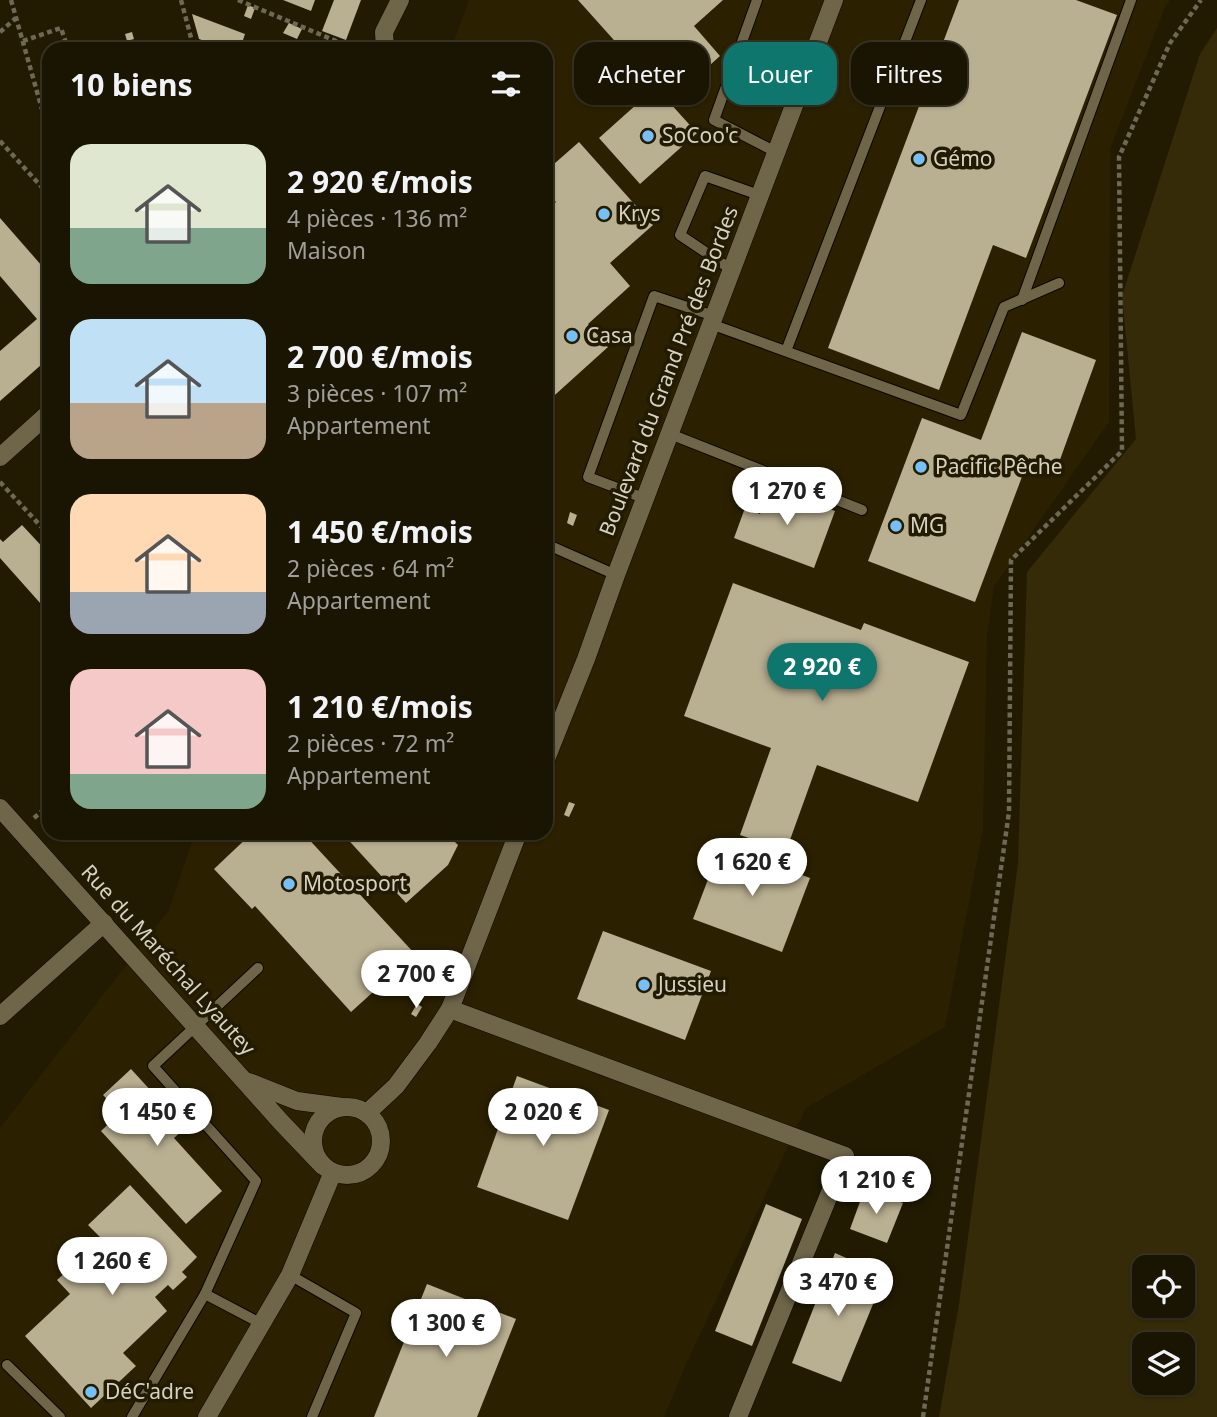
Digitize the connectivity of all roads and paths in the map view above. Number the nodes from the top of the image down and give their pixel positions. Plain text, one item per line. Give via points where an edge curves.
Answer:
1 (11, 0) edge
2 (181, 0) edge
3 (238, 0) edge
4 (400, 0) edge
5 (758, 0) edge
6 (834, 0) edge
7 (921, 0) edge
8 (1131, 0) edge
9 (1201, 0) edge
10 (16, 18) junction
11 (0, 32) edge
12 (23, 41) junction
13 (66, 42) edge
14 (192, 42) edge
15 (338, 42) edge
16 (385, 42) edge
17 (42, 109) edge
18 (0, 141) edge
19 (776, 152) junction
20 (42, 187) edge
21 (760, 195) junction
22 (732, 270) junction
23 (1059, 283) dead end
24 (1022, 300) junction
25 (713, 320) junction
26 (786, 351) junction
27 (42, 419) edge
28 (670, 434) junction
29 (0, 457) edge
30 (0, 482) edge
31 (646, 499) junction
32 (862, 510) dead end
33 (42, 527) edge
34 (553, 547) edge
35 (616, 575) junction
36 (553, 742) edge
37 (0, 808) edge
38 (515, 840) edge
39 (104, 923) junction
40 (258, 968) dead end
41 (450, 1009) junction
42 (0, 1016) edge
43 (196, 1026) junction
44 (245, 1080) junction
45 (342, 1107) junction
46 (367, 1113) junction
47 (328, 1169) junction
48 (290, 1275) junction
49 (205, 1294) junction
50 (262, 1324) junction
51 (7, 1365) dead end
52 (60, 1417) edge
53 (132, 1417) edge
54 (207, 1417) edge
55 (312, 1417) edge
56 (738, 1417) edge
57 (923, 1417) edge

1 - 10 path
2 - 14 path
3 - 15 path
4 - 16 main road via 384,32
5 - 19 lane via 714,120
6 - 19 main road, Boulevard du Grand Pré des Bordes
7 - 26 lane
8 - 24 lane
9 - 57 path via 1170,43 1119,157 1122,451 1011,560 1009,812
10 - 11 path
10 - 12 path
12 - 13 path via 61,28
12 - 17 path
18 - 20 path
19 - 21 main road, Boulevard du Grand Pré des Bordes
21 - 22 main road, Boulevard du Grand Pré des Bordes
21 - 22 lane via 705,176 680,236
22 - 25 main road, Boulevard du Grand Pré des Bordes
23 - 24 lane
24 - 26 lane via 1004,307 961,415
25 - 26 lane
25 - 28 main road, Boulevard du Grand Pré des Bordes
25 - 31 lane via 654,296 588,477
27 - 29 main road
28 - 31 main road, Boulevard du Grand Pré des Bordes
28 - 32 lane
30 - 33 path
31 - 35 main road, Boulevard du Grand Pré des Bordes
34 - 35 lane
35 - 36 main road, Boulevard du Grand Pré des Bordes
37 - 39 main road, Rue du Maréchal Lyautey
38 - 41 main road
39 - 42 main road
39 - 43 main road, Rue du Maréchal Lyautey
40 - 43 lane
41 - 46 main road via 396,1086
41 - 56 main road via 845,1156
43 - 44 main road, Rue du Maréchal Lyautey
43 - 49 lane via 153,1066 256,1181
44 - 45 main road, Rue du Maréchal Lyautey via 297,1101
44 - 47 main road, Rue du Maréchal Lyautey
45 - 46 main road
45 - 47 main road via 323,1116 313,1135 316,1157
46 - 47 main road via 380,1131 382,1143 374,1163 355,1175
47 - 48 main road
48 - 50 main road
48 - 55 lane via 356,1313
49 - 50 lane
49 - 53 lane
50 - 54 main road
51 - 52 lane

